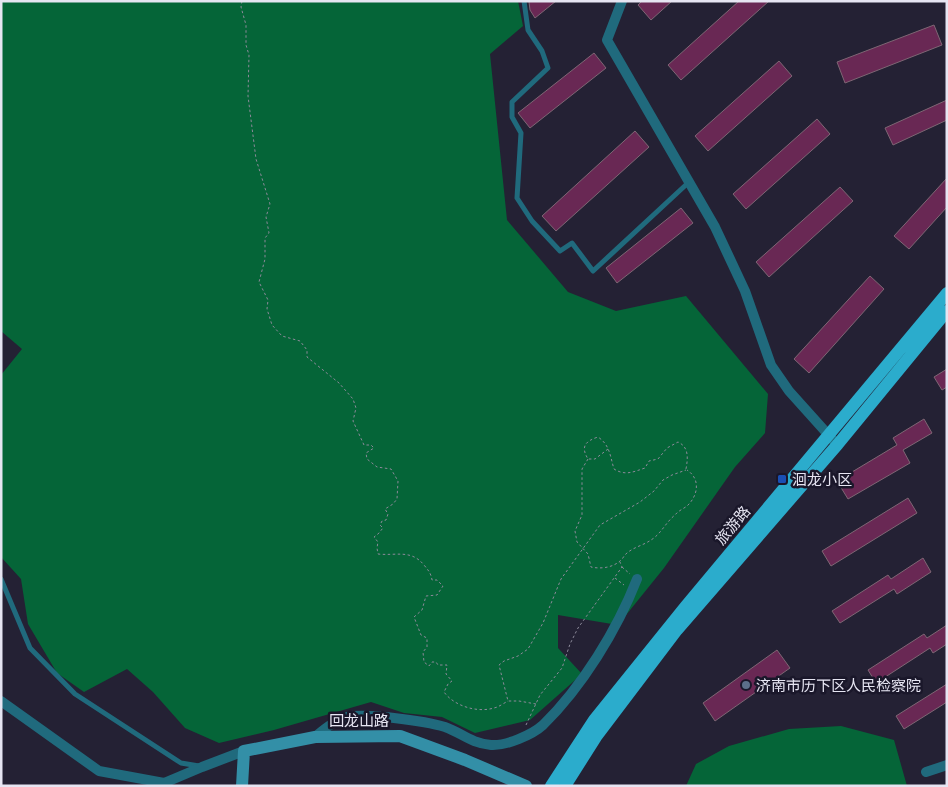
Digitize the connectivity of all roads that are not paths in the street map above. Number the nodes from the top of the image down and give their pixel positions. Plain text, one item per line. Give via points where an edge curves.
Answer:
1 (524, 1) edge
2 (622, 1) edge
3 (689, 182) junction
4 (947, 293) edge
5 (947, 311) edge
6 (833, 439) junction
7 (1, 579) edge
8 (637, 579) dead end
9 (1, 701) edge
10 (315, 737) junction
11 (244, 751) junction
12 (947, 765) edge
13 (202, 766) junction
14 (926, 772) dead end
15 (163, 784) edge
16 (242, 786) edge
17 (526, 786) edge
18 (551, 786) edge
19 (565, 786) edge

1 - 3 lane via 528,30 542,51 548,68 512,102 512,117 521,133 517,198 532,221 560,251 572,243 593,271
2 - 3 street via 607,40
3 - 6 street via 715,227 745,292 771,365 789,391
4 - 6 main road, 旅游路
5 - 6 main road, 旅游路
6 - 18 main road, 旅游路 via 685,607 594,720
6 - 19 main road, 旅游路 via 677,630 596,737
7 - 13 lane via 30,648 75,694 181,763
8 - 10 street via 627,603 574,690 542,726 526,735 492,745 470,740 446,728 368,716 346,717
9 - 15 street via 99,771
10 - 11 street, 回龙山路
10 - 17 street, 回龙山路 via 400,736
11 - 13 street
11 - 16 street
12 - 14 street
13 - 15 street

